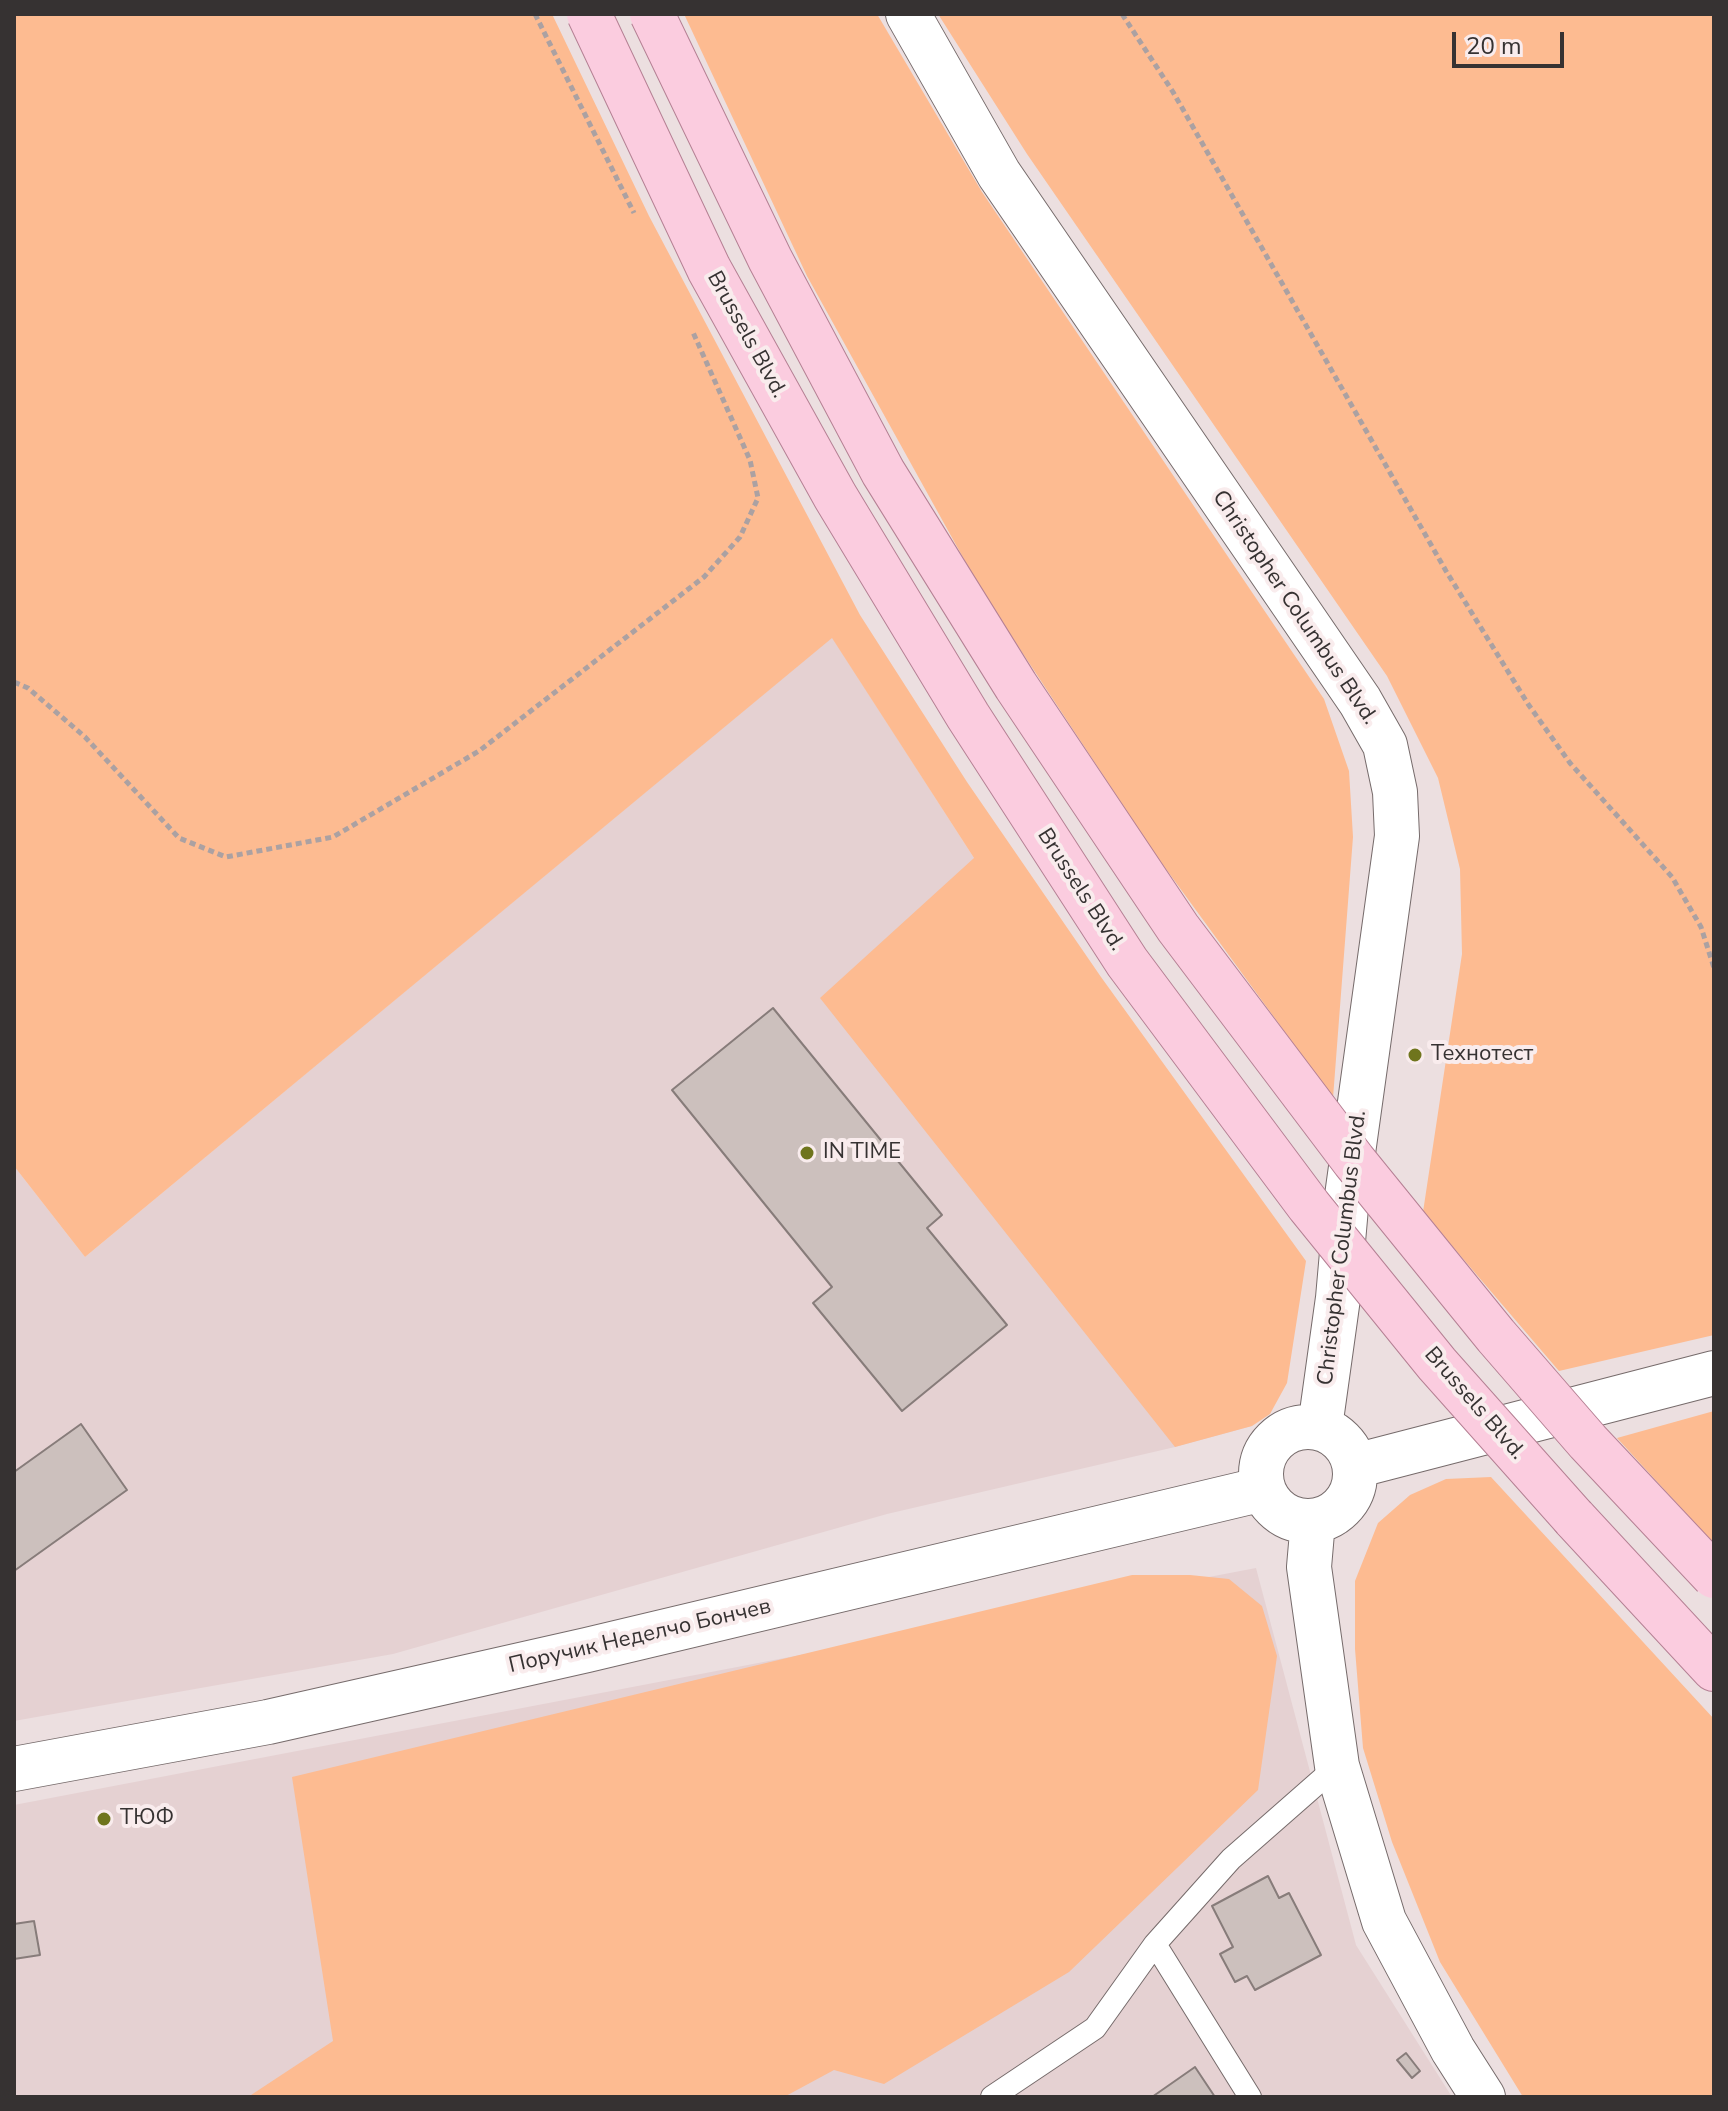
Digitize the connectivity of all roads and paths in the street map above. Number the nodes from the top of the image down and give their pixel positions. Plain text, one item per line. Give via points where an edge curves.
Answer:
1 (535, 14) edge
2 (589, 14) edge
3 (652, 14) edge
4 (908, 14) edge
5 (1122, 14) edge
6 (637, 218) dead end
7 (692, 330) dead end
8 (14, 682) edge
9 (1714, 968) edge
10 (1714, 1373) edge
11 (1320, 1427) junction
12 (1355, 1466) junction
13 (1263, 1489) junction
14 (1313, 1521) junction
15 (1714, 1576) edge
16 (1714, 1669) edge
17 (1337, 1766) junction
18 (14, 1769) edge
19 (1155, 1944) junction
20 (992, 2097) edge
21 (1250, 2097) edge
22 (1483, 2097) edge

1 - 6 path
2 - 16 main road, Brussels Blvd., bridge via 709,269 835,496 968,716 1127,962 1309,1206 1437,1364
3 - 15 main road, bridge via 770,259 883,472 1016,686 1178,928 1354,1161 1496,1336
4 - 11 street, Christopher Columbus Blvd. via 999,174 1385,745 1397,836
5 - 9 path via 1173,92 1520,691 1570,763 1672,877 1701,927
7 - 8 path via 750,460 758,498 740,537 704,577 479,751 333,837 226,857 179,838 85,737
10 - 12 street
11 - 12 street via 1339,1437
11 - 13 street via 1292,1429 1277,1437 1261,1466
12 - 14 street via 1350,1498 1332,1515
13 - 14 street via 1278,1511
13 - 18 street, Поручик Неделчо Бончев via 268,1722
14 - 17 street via 1309,1567
17 - 19 lane via 1231,1859
17 - 22 street via 1384,1921
19 - 20 lane via 1095,2028
19 - 21 lane

